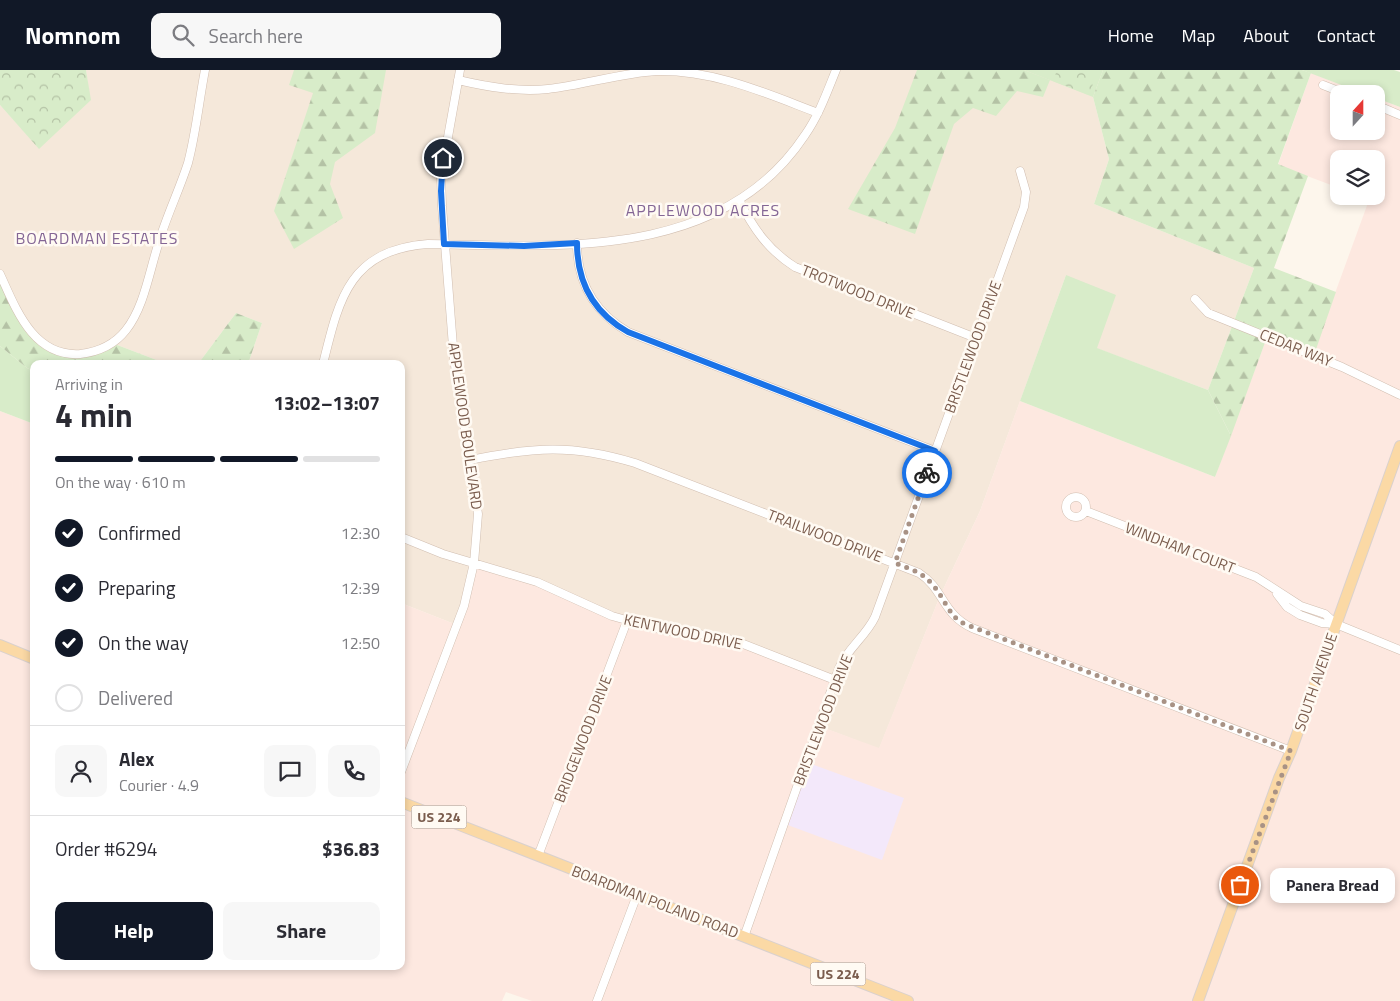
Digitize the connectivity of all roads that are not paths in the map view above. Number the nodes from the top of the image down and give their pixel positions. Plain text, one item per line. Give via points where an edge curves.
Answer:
1 (205, 70) edge
2 (460, 70) edge
3 (836, 70) edge
4 (458, 80) junction
5 (1323, 85) dead end
6 (1330, 88) edge
7 (1385, 108) edge
8 (818, 113) junction
9 (1400, 114) edge
10 (1020, 172) dead end
11 (739, 200) junction
12 (577, 243) junction
13 (444, 244) junction
14 (0, 274) edge
15 (1195, 299) dead end
16 (976, 338) junction
17 (324, 360) edge
18 (1400, 395) edge
19 (1400, 446) edge
20 (935, 451) junction
21 (470, 460) junction
22 (1086, 511) dead end
23 (405, 538) edge
24 (474, 563) junction
25 (895, 563) junction
26 (627, 621) junction
27 (1336, 624) junction
28 (0, 645) edge
29 (1400, 650) edge
30 (30, 656) edge
31 (835, 680) junction
32 (1291, 751) junction
33 (405, 761) edge
34 (405, 804) edge
35 (538, 856) junction
36 (637, 895) junction
37 (744, 937) junction
38 (597, 1001) edge
39 (908, 1001) edge
40 (1198, 1001) edge

1 - 14 street via 187,164 143,295 123,334 103,348 86,353 69,354 54,349 24,325
2 - 4 street, APPLEWOOD BOULEVARD
3 - 8 street
4 - 8 street via 498,88 534,90 633,74 684,72 729,80
4 - 13 street, APPLEWOOD BOULEVARD via 441,176
5 - 6 street
7 - 9 street
8 - 11 street via 784,162
10 - 16 street, BRISTLEWOOD DRIVE via 1026,201
11 - 12 street via 709,217 673,230
11 - 16 street, TROTWOOD DRIVE via 763,240 795,267
12 - 13 street via 524,246
12 - 20 street via 579,269 587,292 601,313 617,326
13 - 17 street via 412,245 391,251 359,273 338,304
13 - 21 street, APPLEWOOD BOULEVARD via 457,386
15 - 18 street, CEDAR WAY via 1208,313 1348,369
16 - 20 street, BRISTLEWOOD DRIVE
19 - 27 main road, SOUTH AVENUE
20 - 25 street, BRISTLEWOOD DRIVE
21 - 24 street, APPLEWOOD BOULEVARD via 478,514
21 - 25 street, TRAILWOOD DRIVE via 543,448 608,455 645,466
22 - 27 street, WINDHAM COURT via 1256,577 1301,606 1325,614
23 - 24 street, KENTWOOD DRIVE
24 - 26 street, KENTWOOD DRIVE via 537,582
24 - 33 street, APPLEWOOD BOULEVARD via 464,606
25 - 31 street, BRISTLEWOOD DRIVE via 873,622 848,652
25 - 32 street, TRAILWOOD DRIVE via 928,580 948,611 965,624
26 - 31 street, KENTWOOD DRIVE via 662,630 733,640
26 - 35 street, BRIDGEWOOD DRIVE
27 - 29 street, WINDHAM COURT
27 - 32 main road, SOUTH AVENUE
28 - 30 main road
31 - 37 street, BRISTLEWOOD DRIVE
32 - 40 main road, SOUTH AVENUE
34 - 35 main road, BOARDMAN POLAND ROAD / US 224
35 - 36 main road, BOARDMAN POLAND ROAD / US 224
36 - 37 main road, BOARDMAN POLAND ROAD / US 224
36 - 38 street
37 - 39 main road, BOARDMAN POLAND ROAD / US 224

